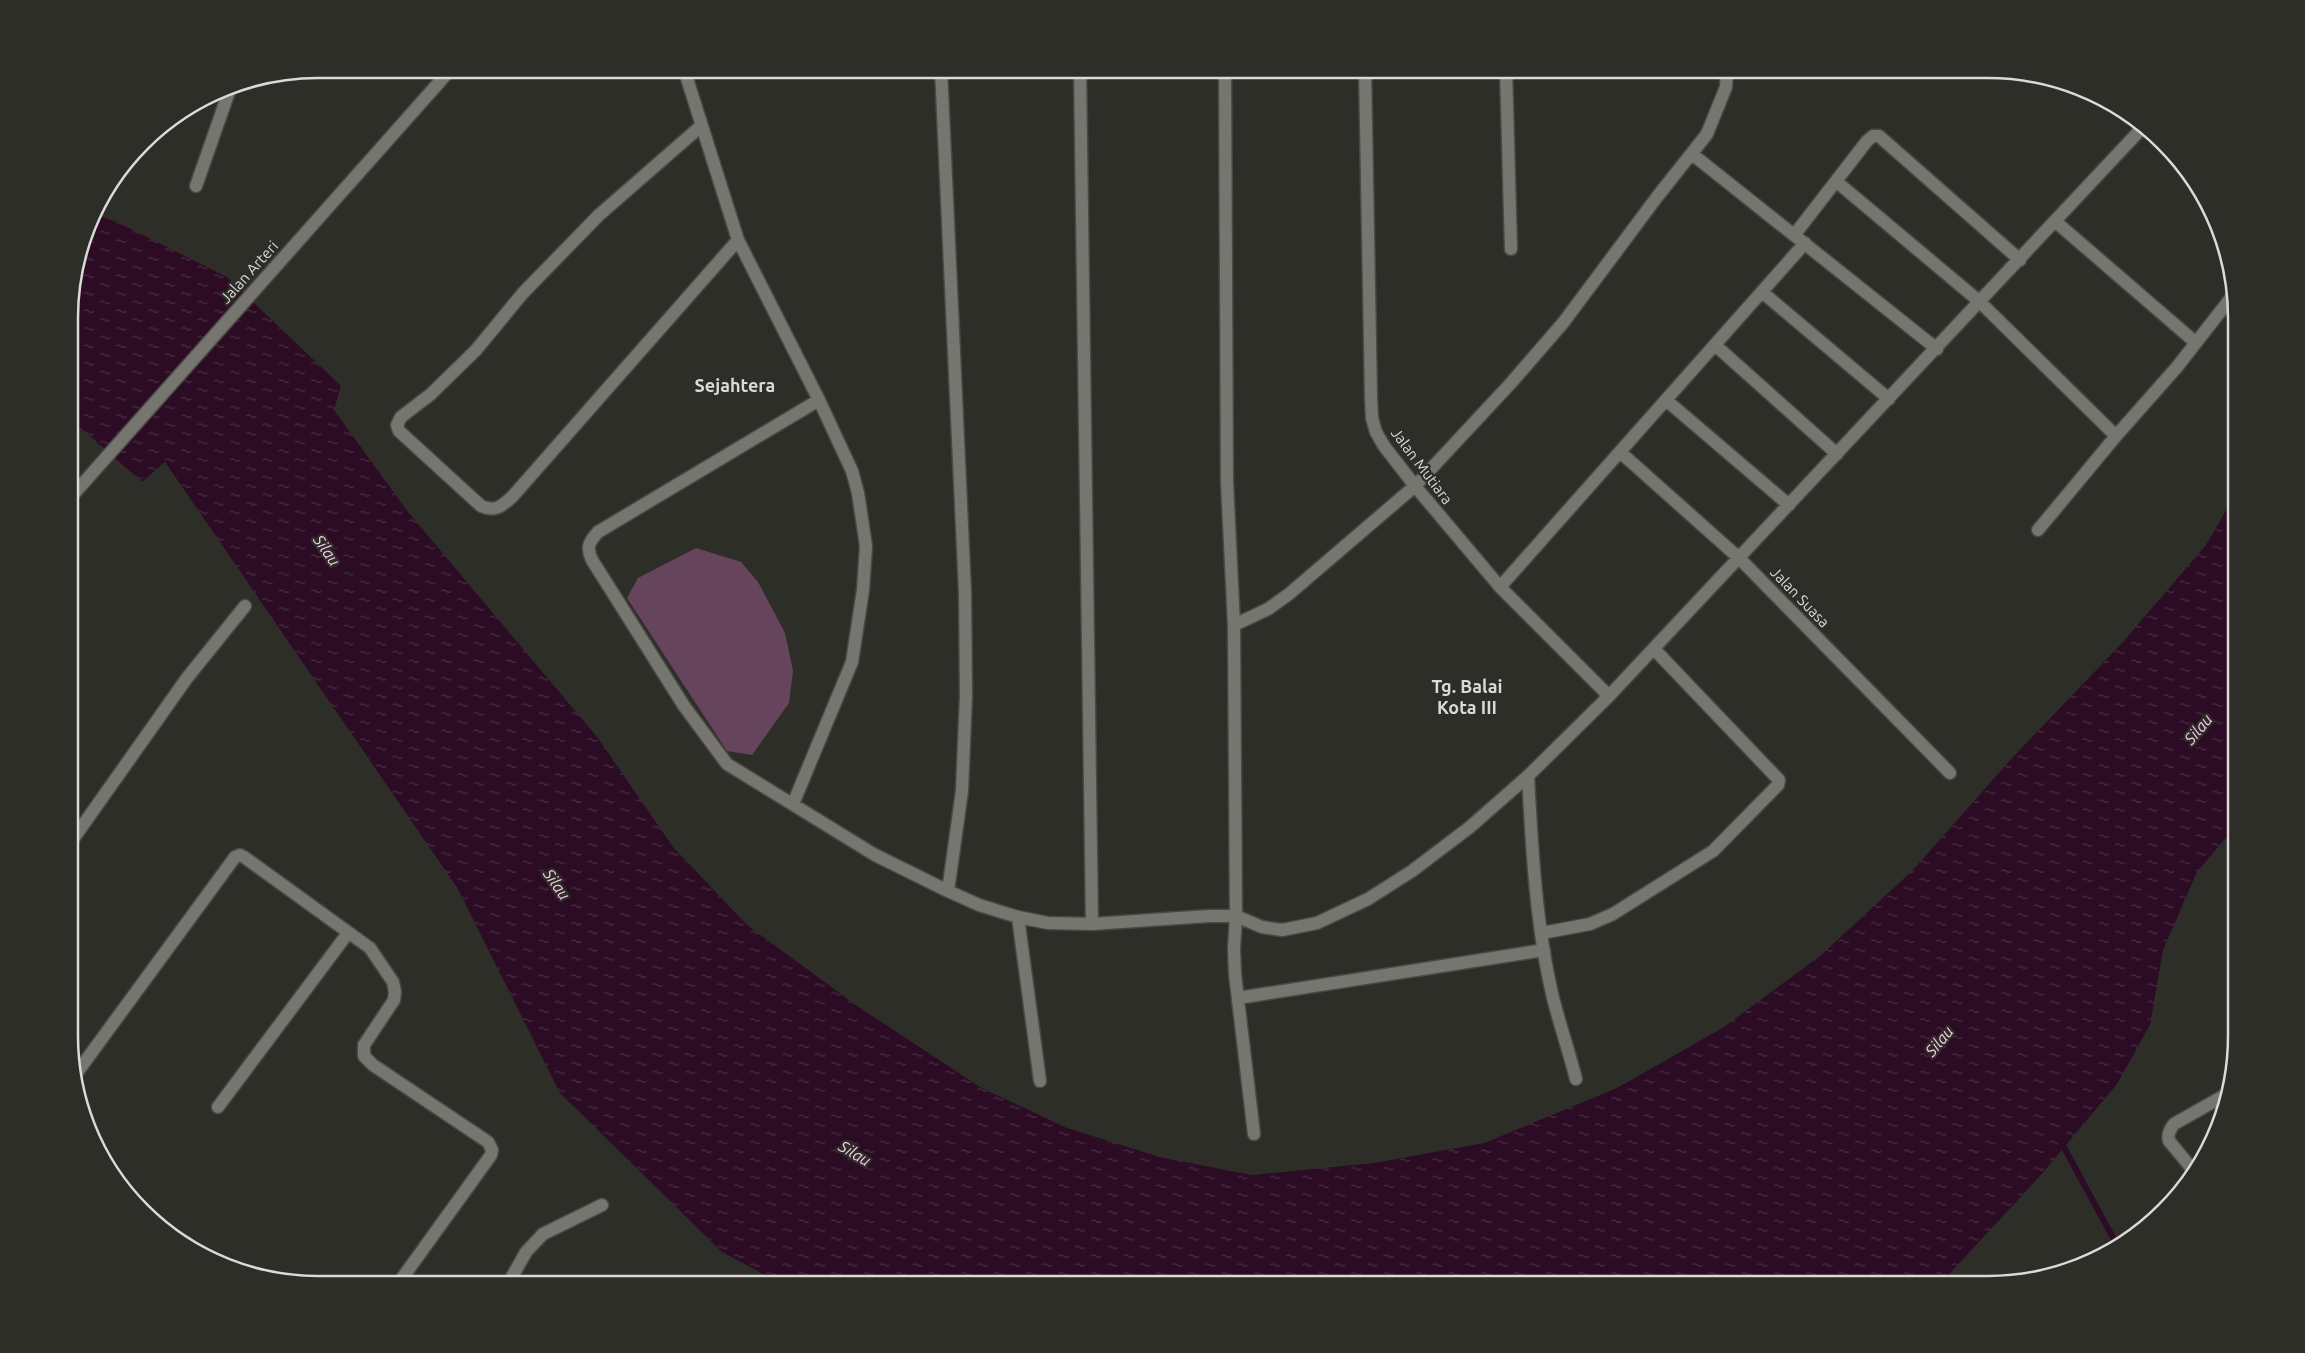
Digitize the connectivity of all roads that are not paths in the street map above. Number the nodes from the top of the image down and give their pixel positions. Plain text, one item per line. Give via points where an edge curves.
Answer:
1 (443, 78) edge
2 (687, 78) edge
3 (941, 78) edge
4 (1080, 78) edge
5 (1225, 78) edge
6 (1365, 78) edge
7 (1506, 78) edge
8 (1726, 78) edge
9 (228, 95) edge
10 (701, 126) junction
11 (2139, 131) edge
12 (1692, 154) junction
13 (1837, 182) junction
14 (196, 186) dead end
15 (2056, 222) junction
16 (1800, 239) junction
17 (738, 240) junction
18 (1511, 249) dead end
19 (2020, 260) junction
20 (1762, 292) junction
21 (1980, 302) junction
22 (2227, 302) edge
23 (2195, 342) junction
24 (1715, 345) junction
25 (1937, 349) junction
26 (1889, 399) junction
27 (819, 400) junction
28 (1666, 400) junction
29 (2116, 436) junction
30 (1620, 452) junction
31 (1837, 454) junction
32 (1415, 486) junction
33 (78, 489) edge
34 (1789, 505) junction
35 (2038, 530) dead end
36 (1739, 558) junction
37 (1500, 587) junction
38 (245, 606) dead end
39 (1234, 625) junction
40 (1654, 649) junction
41 (1609, 696) junction
42 (1950, 773) dead end
43 (1528, 776) junction
44 (793, 804) junction
45 (78, 832) edge
46 (948, 891) junction
47 (1236, 916) junction
48 (1018, 917) junction
49 (1092, 924) junction
50 (348, 933) junction
51 (1542, 933) junction
52 (1544, 950) junction
53 (1238, 998) junction
54 (80, 1068) edge
55 (1576, 1079) dead end
56 (1040, 1081) dead end
57 (2219, 1099) edge
58 (218, 1107) dead end
59 (1254, 1134) dead end
60 (2189, 1166) edge
61 (602, 1205) dead end
62 (404, 1276) edge
63 (512, 1276) edge

1 - 33 street, Jalan Arteri
2 - 10 street
3 - 46 street via 964,582 966,695 962,791
4 - 49 street
5 - 39 street via 1227,482
6 - 32 street, Jalan Mutiara via 1372,418 1384,446
7 - 18 street
8 - 12 street via 1717,113
9 - 14 street
10 - 17 street
10 - 17 street via 599,216 523,293 476,350 431,394 400,417 399,432 481,506 492,510 500,508
11 - 15 street
12 - 16 street
12 - 32 street via 1564,323
13 - 16 street
13 - 19 street via 1867,141 1879,136
13 - 21 street
15 - 19 street
15 - 23 street
16 - 20 street
16 - 25 street
17 - 27 street
19 - 21 street
20 - 24 street
20 - 26 street
21 - 25 street
21 - 29 street
22 - 23 street
23 - 29 street
24 - 28 street
24 - 31 street
25 - 26 street
26 - 31 street
27 - 44 street via 852,471 866,546 852,662
27 - 44 street via 598,532 589,542 588,550 711,746 726,764
28 - 30 street
28 - 34 street
29 - 35 street
30 - 36 street, Jalan Suasa
30 - 37 street
31 - 34 street
32 - 37 street, Jalan Mutiara
32 - 39 street via 1289,594 1268,609
34 - 36 street
36 - 40 street
36 - 42 street, Jalan Suasa
37 - 41 street, Jalan Mutiara
38 - 45 street via 186,678
39 - 47 street
40 - 41 street
40 - 51 street via 1779,780 1778,785 1713,851 1613,914 1590,924
41 - 43 street
43 - 47 street via 1470,827 1412,871 1368,898 1317,923 1282,930 1262,927
43 - 51 street
44 - 46 street via 875,855
46 - 48 street
47 - 49 street
47 - 53 street via 1234,948
48 - 49 street via 1048,923
48 - 56 street
50 - 54 street via 237,855
50 - 58 street
50 - 62 street via 370,948 395,992 394,1000 364,1045 364,1056 488,1142 492,1150
51 - 52 street
52 - 53 street
52 - 55 street via 1553,998
53 - 59 street
57 - 60 street via 2171,1128 2169,1141
61 - 63 street via 543,1234 526,1252

